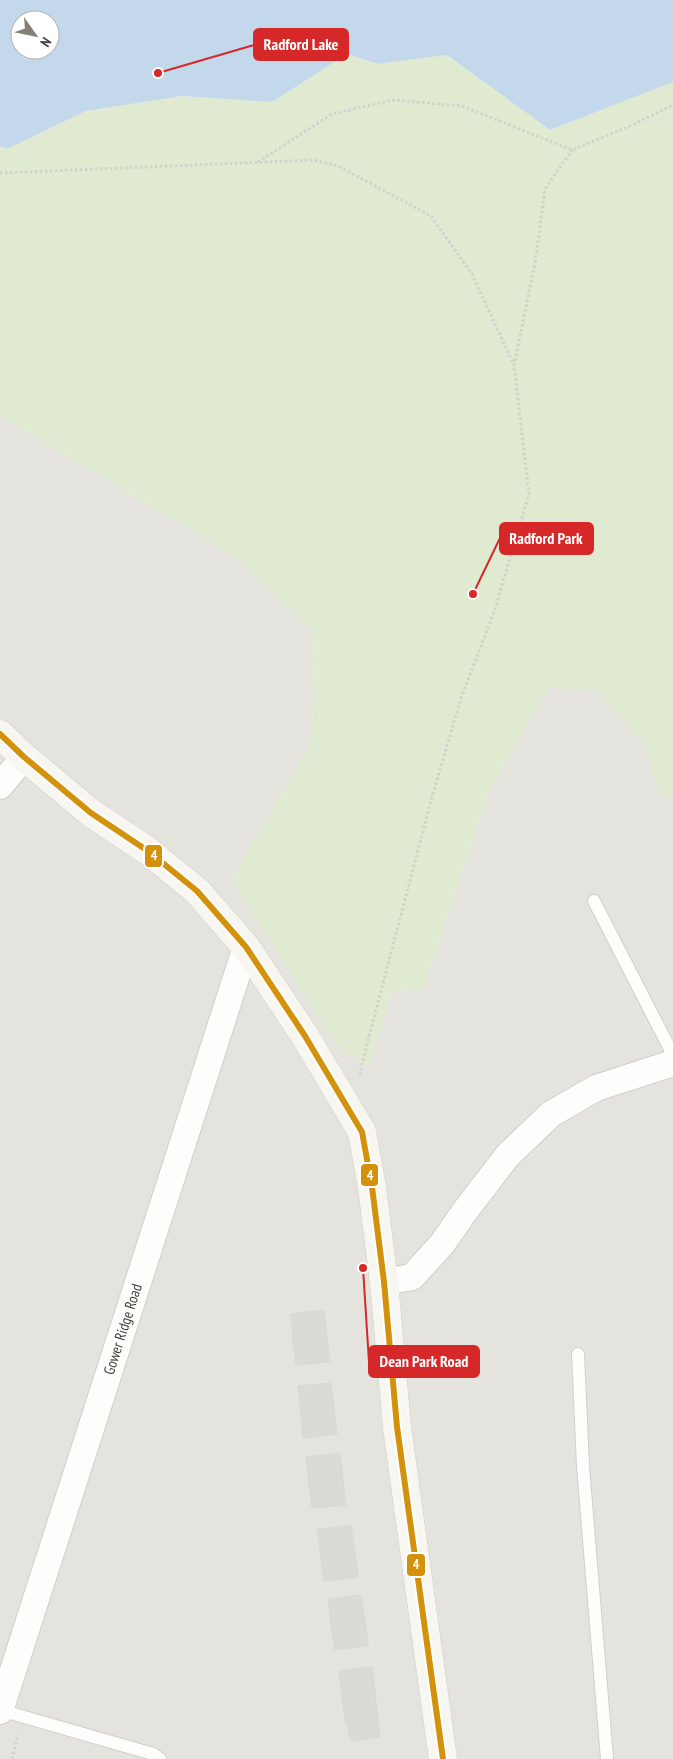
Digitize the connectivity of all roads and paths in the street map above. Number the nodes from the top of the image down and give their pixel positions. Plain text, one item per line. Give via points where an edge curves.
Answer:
1 (673, 105) edge
2 (572, 150) junction
3 (257, 162) junction
4 (0, 173) edge
5 (514, 366) junction
6 (0, 734) edge
7 (24, 757) junction
8 (0, 786) edge
9 (594, 901) dead end
10 (246, 947) junction
11 (673, 1055) edge
12 (673, 1063) edge
13 (364, 1080) dead end
14 (384, 1282) junction
15 (578, 1354) dead end
16 (8, 1713) edge
17 (12, 1759) edge
18 (160, 1759) edge
19 (443, 1759) edge
20 (607, 1759) edge

1 - 2 path
2 - 3 path via 462,106 393,100 332,114
2 - 5 path via 545,190 535,263
3 - 4 path
3 - 5 path via 314,160 338,166 431,216 472,274
5 - 13 path via 529,494 494,612 461,698 432,798 360,1072
6 - 7 street
7 - 8 street
7 - 10 street via 91,813 148,851 197,891
9 - 11 lane
10 - 14 street via 305,1036 362,1132
10 - 16 street, Gower Ridge Road
12 - 14 street via 596,1088 551,1114 508,1155 442,1244 412,1277
14 - 19 street via 398,1427
15 - 20 lane via 583,1466
16 - 17 path
16 - 18 lane via 153,1754

